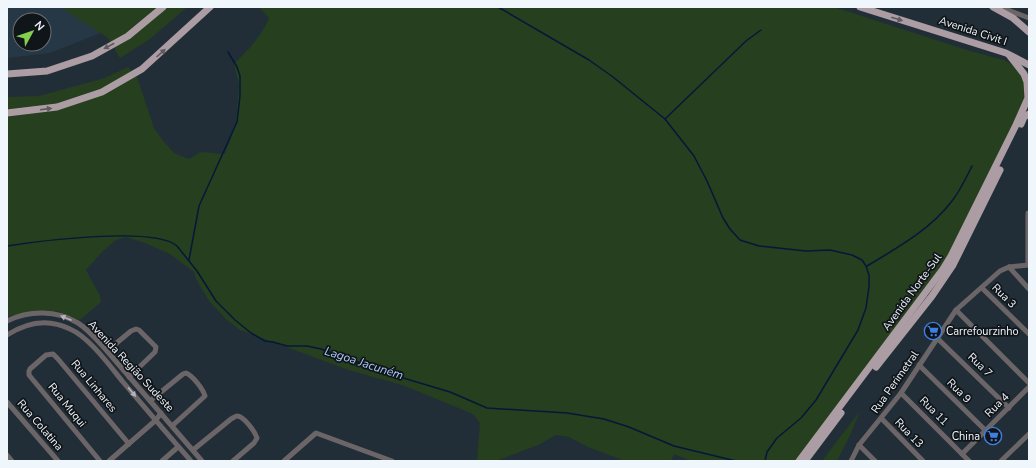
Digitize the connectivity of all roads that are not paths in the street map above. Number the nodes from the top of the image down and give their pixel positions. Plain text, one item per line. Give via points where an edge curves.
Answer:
1 (163, 7) edge
2 (210, 7) edge
3 (860, 7) edge
4 (993, 7) edge
5 (1000, 7) edge
6 (1013, 18) junction
7 (1029, 18) edge
8 (1029, 27) edge
9 (1029, 32) edge
10 (1010, 56) junction
11 (1029, 65) edge
12 (7, 74) edge
13 (7, 113) edge
14 (1029, 114) edge
15 (1028, 213) dead end
16 (1028, 265) edge
17 (1009, 267) junction
18 (982, 288) junction
19 (1029, 290) edge
20 (956, 310) junction
21 (7, 321) edge
22 (1029, 334) edge
23 (7, 335) edge
24 (937, 338) junction
25 (107, 351) junction
26 (38, 361) joint
27 (919, 366) junction
28 (125, 372) junction
29 (119, 376) junction
30 (129, 377) junction
31 (1029, 383) edge
32 (1029, 387) edge
33 (901, 393) junction
34 (150, 401) junction
35 (7, 402) edge
36 (1009, 408) junction
37 (161, 413) junction
38 (881, 418) junction
39 (156, 420) junction
40 (172, 426) junction
41 (986, 431) junction
42 (1029, 434) edge
43 (129, 444) junction
44 (859, 445) junction
45 (178, 447) junction
46 (193, 450) junction
47 (962, 454) junction
48 (7, 455) edge
49 (286, 460) edge
50 (12, 461) edge
51 (58, 461) edge
52 (100, 461) edge
53 (109, 461) edge
54 (162, 461) edge
55 (191, 461) edge
56 (202, 461) edge
57 (233, 461) edge
58 (392, 461) edge
59 (799, 461) edge
60 (805, 461) edge
61 (851, 461) edge
62 (875, 461) edge
63 (923, 461) edge
64 (969, 461) edge
65 (1001, 461) edge

1 -> 12 main road via 128,36 92,56 47,70
13 -> 2 main road via 57,107 102,92 142,69
3 -> 10 main road, Avenida Civit I
4 - 6 main road
5 - 7 street
6 - 8 street
6 - 9 main road
10 - 11 main road, Avenida Civit I
10 - 59 main road, Avenida Norte-Sul via 1028,82 1028,98 951,256
14 - 60 main road, Avenida Norte-Sul via 1024,117 953,264 932,296
15 - 16 street
16 - 17 street
17 - 18 street, Rua Perimetral via 1000,271
17 - 19 street
18 - 20 street, Rua Perimetral
18 - 22 street, Rua 3
20 - 24 street, Rua Perimetral
20 - 31 street
25 -> 21 street, Avenida Região Sudeste via 78,323 61,316 37,313
23 - 29 street, Avenida Região Sudeste via 35,322 63,326 83,337
24 - 27 street, Rua Perimetral
24 - 36 street, Rua 7
25 - 28 street, Avenida Região Sudeste
25 - 30 street via 134,329 139,330 156,347 156,351
26 - 43 street, Rua Linhares via 48,354 55,356
26 - 52 street, Rua Muqui via 29,371 30,375
27 - 33 street, Rua Perimetral
27 - 41 street, Rua 9
28 - 29 street
28 - 30 street, Avenida Região Sudeste
29 -> 39 street, Avenida Região Sudeste
30 - 34 street, Avenida Região Sudeste
32 - 36 street, Rua 4
33 - 38 street, Rua Perimetral
33 - 47 street, Rua 11
34 - 37 street, Avenida Região Sudeste
34 - 40 street via 185,373 190,375 205,397
35 - 51 street, Rua Colatina
36 - 41 street, Rua 4
37 - 39 street
37 - 40 street, Avenida Região Sudeste
38 - 44 street, Rua Perimetral
38 - 63 street, Rua 13
39 - 43 street
39 - 45 street, Avenida Região Sudeste
40 - 46 street, Avenida Região Sudeste
41 - 47 street, Rua 4
42 - 65 street
43 - 53 street
44 - 61 street, Rua Perimetral
44 - 62 street
45 - 54 street
45 - 55 street, Avenida Região Sudeste
46 - 56 street, Avenida Região Sudeste
46 - 57 street via 235,417 240,417 257,438
47 - 64 street, Rua 11
48 - 50 street
49 - 58 street via 316,433

